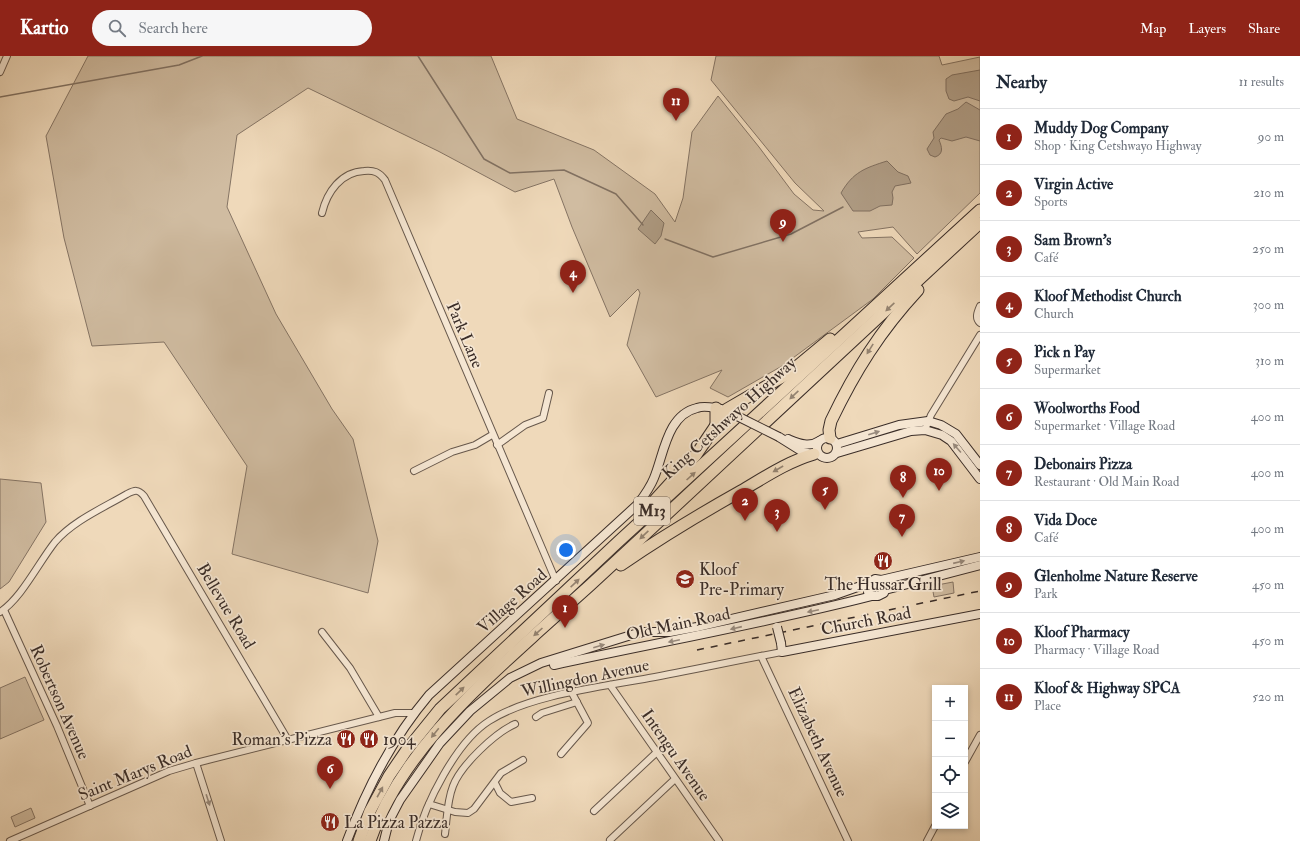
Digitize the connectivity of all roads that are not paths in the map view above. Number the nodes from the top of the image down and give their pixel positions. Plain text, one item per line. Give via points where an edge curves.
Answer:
1 (7, 56) edge
2 (0, 72) edge
3 (980, 210) edge
4 (322, 212) dead end
5 (980, 223) edge
6 (968, 235) junction
7 (881, 301) junction
8 (980, 306) edge
9 (980, 323) edge
10 (980, 335) edge
11 (549, 393) dead end
12 (725, 411) junction
13 (927, 425) junction
14 (492, 435) junction
15 (779, 437) junction
16 (829, 441) junction
17 (497, 446) junction
18 (837, 453) junction
19 (816, 454) junction
20 (980, 465) edge
21 (414, 471) dead end
22 (980, 479) edge
23 (618, 542) junction
24 (980, 557) edge
25 (980, 565) edge
26 (881, 580) junction
27 (556, 581) junction
28 (595, 581) junction
29 (869, 583) junction
30 (885, 590) junction
31 (872, 596) junction
32 (2, 611) edge
33 (980, 614) edge
34 (785, 616) junction
35 (766, 621) junction
36 (777, 627) junction
37 (322, 632) dead end
38 (637, 634) junction
39 (616, 638) junction
40 (781, 643) junction
41 (643, 648) junction
42 (626, 650) junction
43 (792, 651) junction
44 (782, 652) junction
45 (761, 656) junction
46 (536, 667) junction
47 (610, 685) junction
48 (572, 693) junction
49 (577, 702) junction
50 (415, 713) junction
51 (379, 717) junction
52 (536, 717) dead end
53 (515, 724) dead end
54 (980, 735) edge
55 (288, 740) junction
56 (657, 752) junction
57 (561, 754) dead end
58 (968, 757) edge
59 (523, 760) dead end
60 (196, 763) junction
61 (675, 779) junction
62 (495, 783) junction
63 (532, 798) dead end
64 (429, 804) junction
65 (90, 806) junction
66 (448, 810) junction
67 (594, 811) dead end
68 (933, 829) edge
69 (445, 834) dead end
70 (20, 839) edge
71 (610, 840) dead end
72 (10, 841) edge
73 (221, 841) edge
74 (347, 841) edge
75 (359, 841) edge
76 (370, 841) edge
77 (384, 841) edge
78 (416, 841) edge
79 (719, 841) edge
80 (848, 841) edge
81 (927, 841) edge

1 - 2 street
3 - 7 highway, King Cetshwayo Highway / M13
4 - 14 street, Park Lane via 329,193 348,175 369,170 382,175
5 - 6 highway, King Cetshwayo Highway / M13
6 -> 16 highway via 894,316 875,341 834,416 829,427
6 -> 28 highway, King Cetshwayo Highway / M13
7 - 12 highway via 850,322 789,373
23 -> 7 highway, King Cetshwayo Highway / M13
8 - 9 street via 977,315
10 - 13 street
11 - 17 street via 543,418 525,425
12 - 15 main road, Village Road, bridge
12 - 23 highway via 696,455
12 - 27 main road, Village Road via 706,406 688,411 677,420 654,478 644,496
16 -> 13 main road, Village Road via 899,425
13 - 18 main road, Village Road
13 - 20 main road, Village Road via 941,425 956,434
22 -> 13 main road, Village Road via 951,441
14 - 17 street, Park Lane
14 - 21 street
15 - 16 main road, Village Road via 807,445
15 - 19 main road, Village Road via 803,452
16 - 18 main road
16 - 19 main road via 817,449
17 - 27 street, Park Lane
18 - 19 main road, Village Road via 826,459
19 -> 28 highway via 790,462 644,548
75 -> 23 highway, King Cetshwayo Highway / M13 via 370,811 389,776 423,729 446,704
26 -> 24 main road
25 - 30 main road
26 - 29 main road via 875,578
26 - 30 main road via 885,584
27 - 50 main road, Village Road via 433,692
28 -> 76 highway, King Cetshwayo Highway / M13 via 497,669 446,719 394,790
29 - 31 main road via 868,592
29 - 38 main road, Old Main Road via 835,595 697,627
30 - 31 main road via 878,596
31 -> 34 main road, Old Main Road
32 - 55 street, Bellevue Road via 61,535 135,490 141,492
32 - 65 street, Robertson Avenue via 57,726
33 - 43 main road, Church Road
34 - 35 main road, Old Main Road
34 - 36 main road
35 - 36 main road
35 -> 41 main road, Old Main Road
36 - 40 main road, bridge
37 - 51 street via 350,668
38 - 39 main road, Old Main Road
38 - 41 main road via 635,642
39 - 42 main road via 619,646
46 -> 39 main road, Old Main Road
40 - 43 main road
40 - 44 main road
41 - 42 main road, Old Main Road
42 - 46 main road, Old Main Road
43 - 44 main road, Church Road
44 - 45 street, Willingdon Avenue
45 - 47 street, Willingdon Avenue
45 - 80 street, Elizabeth Avenue
46 - 77 main road, Old Main Road via 510,678 494,689 454,726 400,800 389,822
47 - 48 street, Willingdon Avenue
47 - 56 street, Intengu Avenue
48 - 49 street
48 - 64 street, Willingdon Avenue via 529,703 488,721 460,751
49 - 52 street
49 - 57 street via 588,723
50 - 51 street, Saint Marys Road via 395,713
50 - 74 main road, Village Road via 376,772
51 - 55 street, Saint Marys Road
53 - 66 street via 504,729 468,764 454,784
54 - 58 street
55 - 60 street, Saint Marys Road
56 - 61 street, Intengu Avenue
56 - 67 street
59 - 62 street via 501,773
60 - 65 street, Saint Marys Road via 156,776
60 -> 73 street
61 - 71 street
61 - 79 street, Intengu Avenue
62 - 63 street via 500,793 511,802
62 - 66 street via 468,813
64 - 66 street
64 - 78 street, Willingdon Avenue
65 - 70 street, Saint Marys Road
66 - 69 street
68 - 81 street
70 - 72 street, Saint Marys Road

